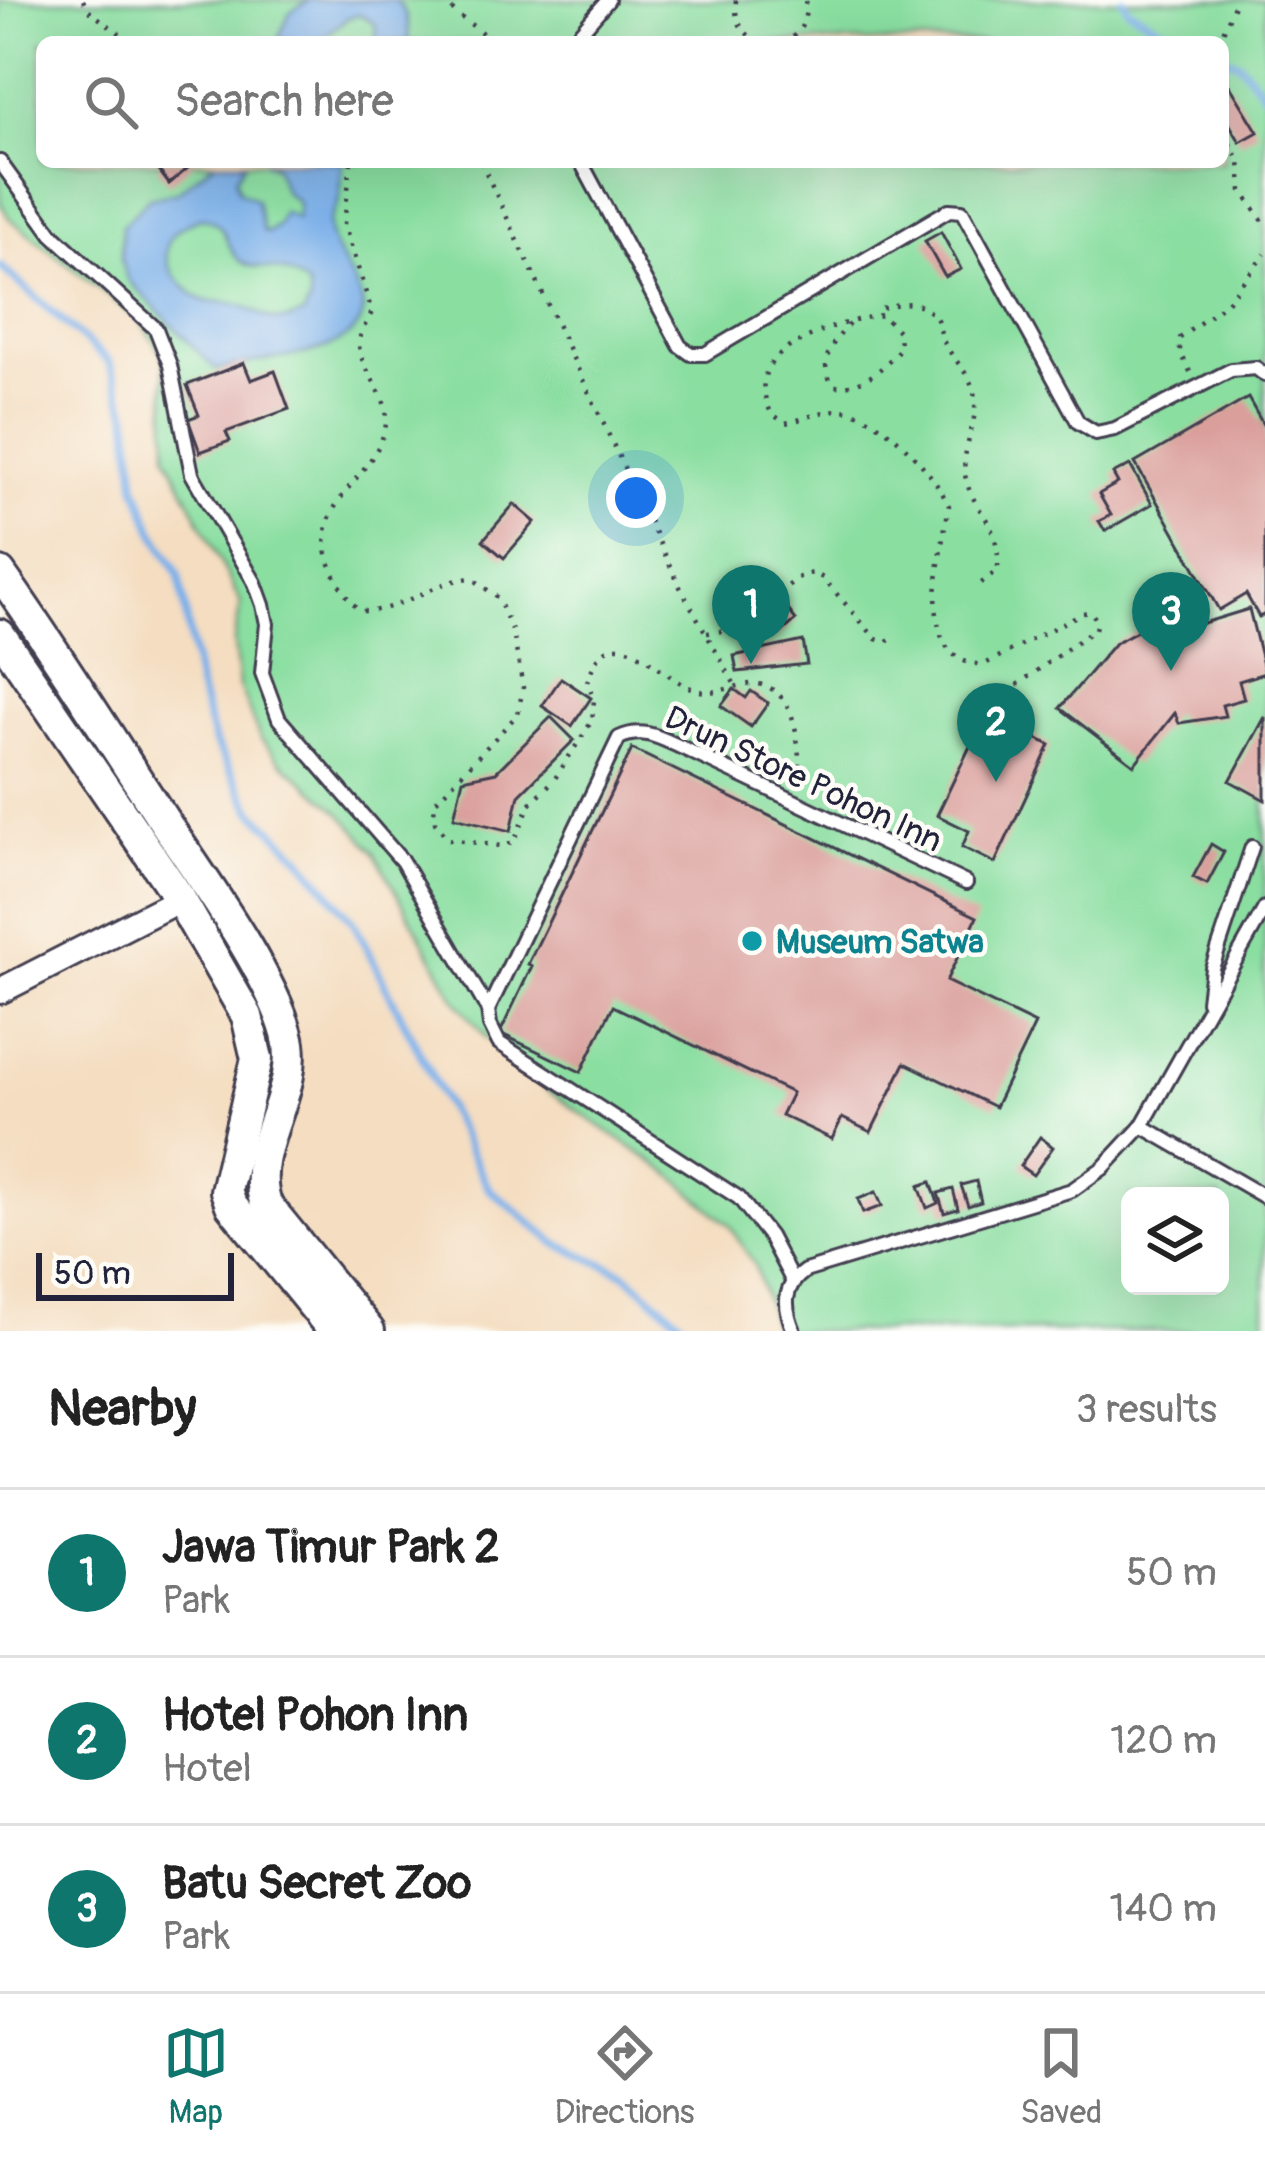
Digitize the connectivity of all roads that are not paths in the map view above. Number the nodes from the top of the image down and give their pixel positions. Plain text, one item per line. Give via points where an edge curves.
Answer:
1 (608, 0) edge
2 (577, 36) edge
3 (0, 162) edge
4 (584, 168) edge
5 (1265, 375) edge
6 (0, 573) edge
7 (45, 636) junction
8 (6, 644) edge
9 (78, 690) junction
10 (48, 710) junction
11 (1252, 847) dead end
12 (966, 884) dead end
13 (181, 898) junction
14 (1265, 908) edge
15 (1259, 934) edge
16 (0, 991) edge
17 (1207, 1008) junction
18 (488, 1010) junction
19 (1142, 1126) junction
20 (1265, 1197) edge
21 (792, 1280) junction
22 (334, 1331) edge
23 (369, 1331) edge
24 (794, 1331) edge

1 - 2 lane
3 - 18 lane via 52,234 156,329 192,474 263,605 262,673 279,719 402,861
4 - 5 lane via 691,354 704,354 956,209 1078,422 1096,433 1231,370
6 - 7 street
7 - 8 street
7 - 9 street
8 - 10 street
9 - 10 street
9 - 23 street via 215,898 281,1015 292,1058 261,1190
10 - 13 street
11 - 17 lane
12 - 18 lane, Drun Store Pohon Inn via 632,732 620,738
13 - 16 street
13 - 22 street via 254,1038 254,1082 226,1191
14 - 15 lane
15 - 17 lane
17 - 19 lane
18 - 21 lane via 499,1043 739,1198
19 - 20 lane
19 - 21 lane via 1072,1190
21 - 24 lane via 785,1296

